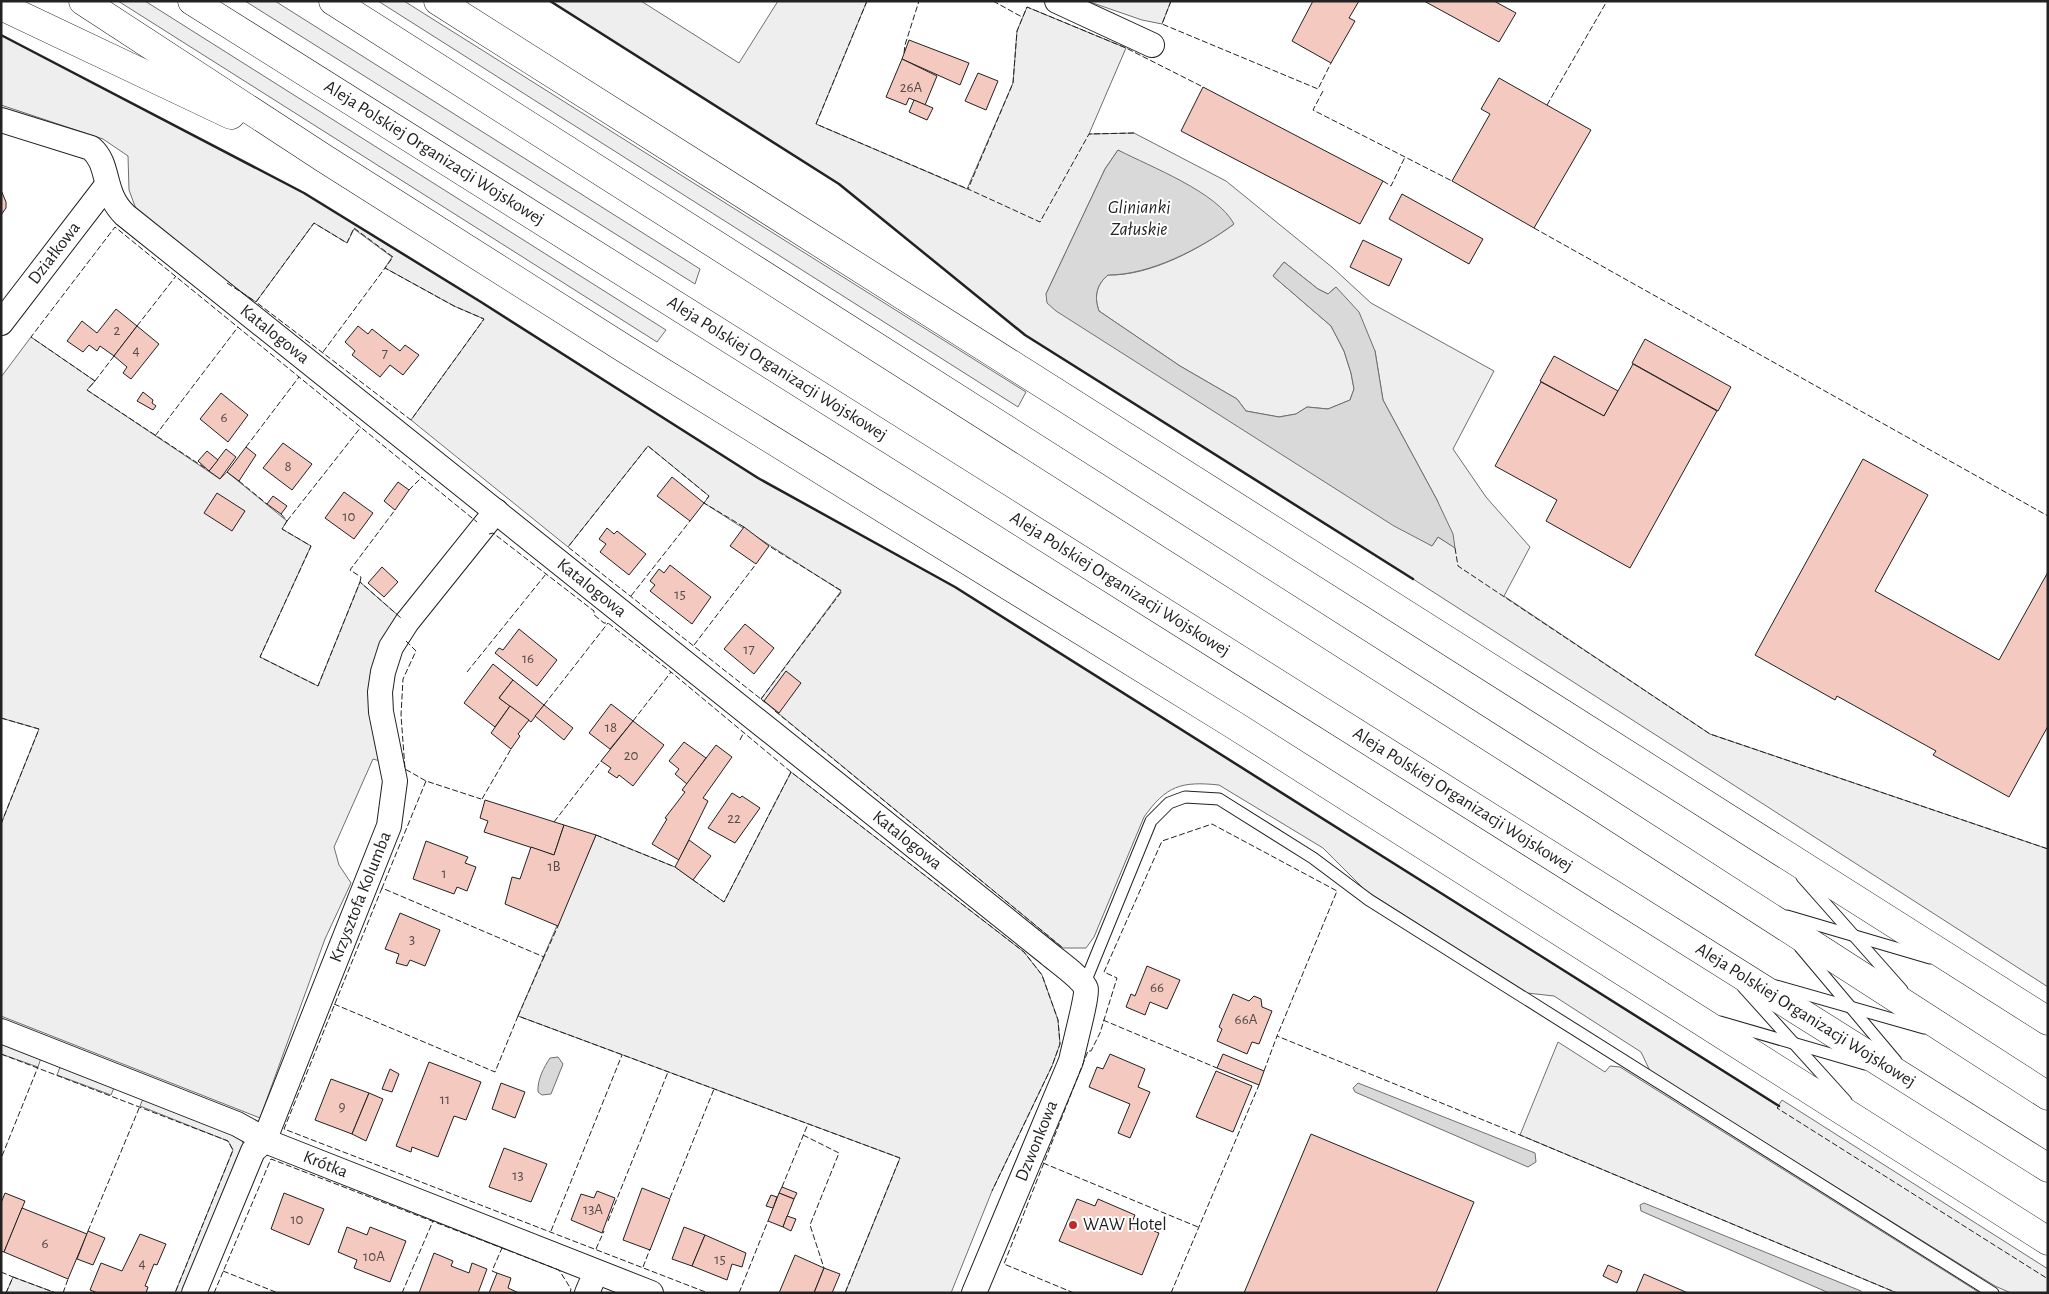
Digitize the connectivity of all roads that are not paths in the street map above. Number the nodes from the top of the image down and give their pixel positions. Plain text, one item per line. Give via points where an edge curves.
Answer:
1 (83, 1) edge
2 (192, 1) edge
3 (333, 1) edge
4 (438, 1) edge
5 (458, 1) edge
6 (1057, 1) edge
7 (1, 6) edge
8 (1152, 45) dead end
9 (520, 54) junction
10 (1, 120) edge
11 (325, 159) junction
12 (107, 185) junction
13 (1, 323) edge
14 (496, 511) junction
15 (1778, 850) junction
16 (1750, 906) junction
17 (1782, 926) junction
18 (1854, 935) junction
19 (1720, 962) junction
20 (1963, 967) junction
21 (1742, 976) junction
22 (1084, 985) junction
23 (1849, 1006) junction
24 (1687, 1012) junction
25 (2048, 1021) edge
26 (1940, 1028) junction
27 (1, 1031) edge
28 (1794, 1043) junction
29 (1907, 1079) junction
30 (2048, 1096) edge
31 (1871, 1129) junction
32 (264, 1141) junction
33 (2048, 1168) edge
34 (2048, 1241) edge
35 (591, 1282) edge
36 (194, 1293) edge
37 (651, 1293) edge
38 (974, 1293) edge
39 (1993, 1293) edge

1 - 11 highway
2 - 19 highway, Aleja Polskiej Organizacji Wojskowej
3 - 16 highway
4 - 9 highway
5 - 9 highway
6 - 8 street
7 - 11 highway
9 - 15 highway
10 - 12 street, Katalogowa via 91,148 102,164
11 - 24 highway
12 - 13 street, Działkowa
12 - 14 street, Katalogowa via 116,207 125,215
14 - 22 street, Katalogowa
14 - 32 street, Krzysztofa Kolumba via 407,622 391,647 380,692 395,781 389,826
15 - 18 lane
15 - 20 highway
16 - 17 highway
16 - 18 lane
17 - 23 lane
17 - 26 highway
18 - 20 lane
18 - 26 lane
19 - 21 highway, Aleja Polskiej Organizacji Wojskowej
19 - 28 lane
20 - 25 highway
21 - 23 lane
21 - 29 highway, Aleja Polskiej Organizacji Wojskowej
22 - 38 street, Dzwonkowa via 1087,996 1070,1061
22 - 39 lane via 1151,821 1169,803 1185,796 1219,799 1313,858 1369,900
23 - 26 lane
23 - 29 lane
24 - 28 lane
24 - 31 highway
26 - 30 highway
27 - 32 street, Krótka via 237,1124
28 - 29 lane
28 - 31 lane
29 - 33 highway, Aleja Polskiej Organizacji Wojskowej
31 - 34 highway
32 - 35 street, Krótka
32 - 36 street, Krzysztofa Kolumba via 253,1151
35 - 37 street, Krótka

